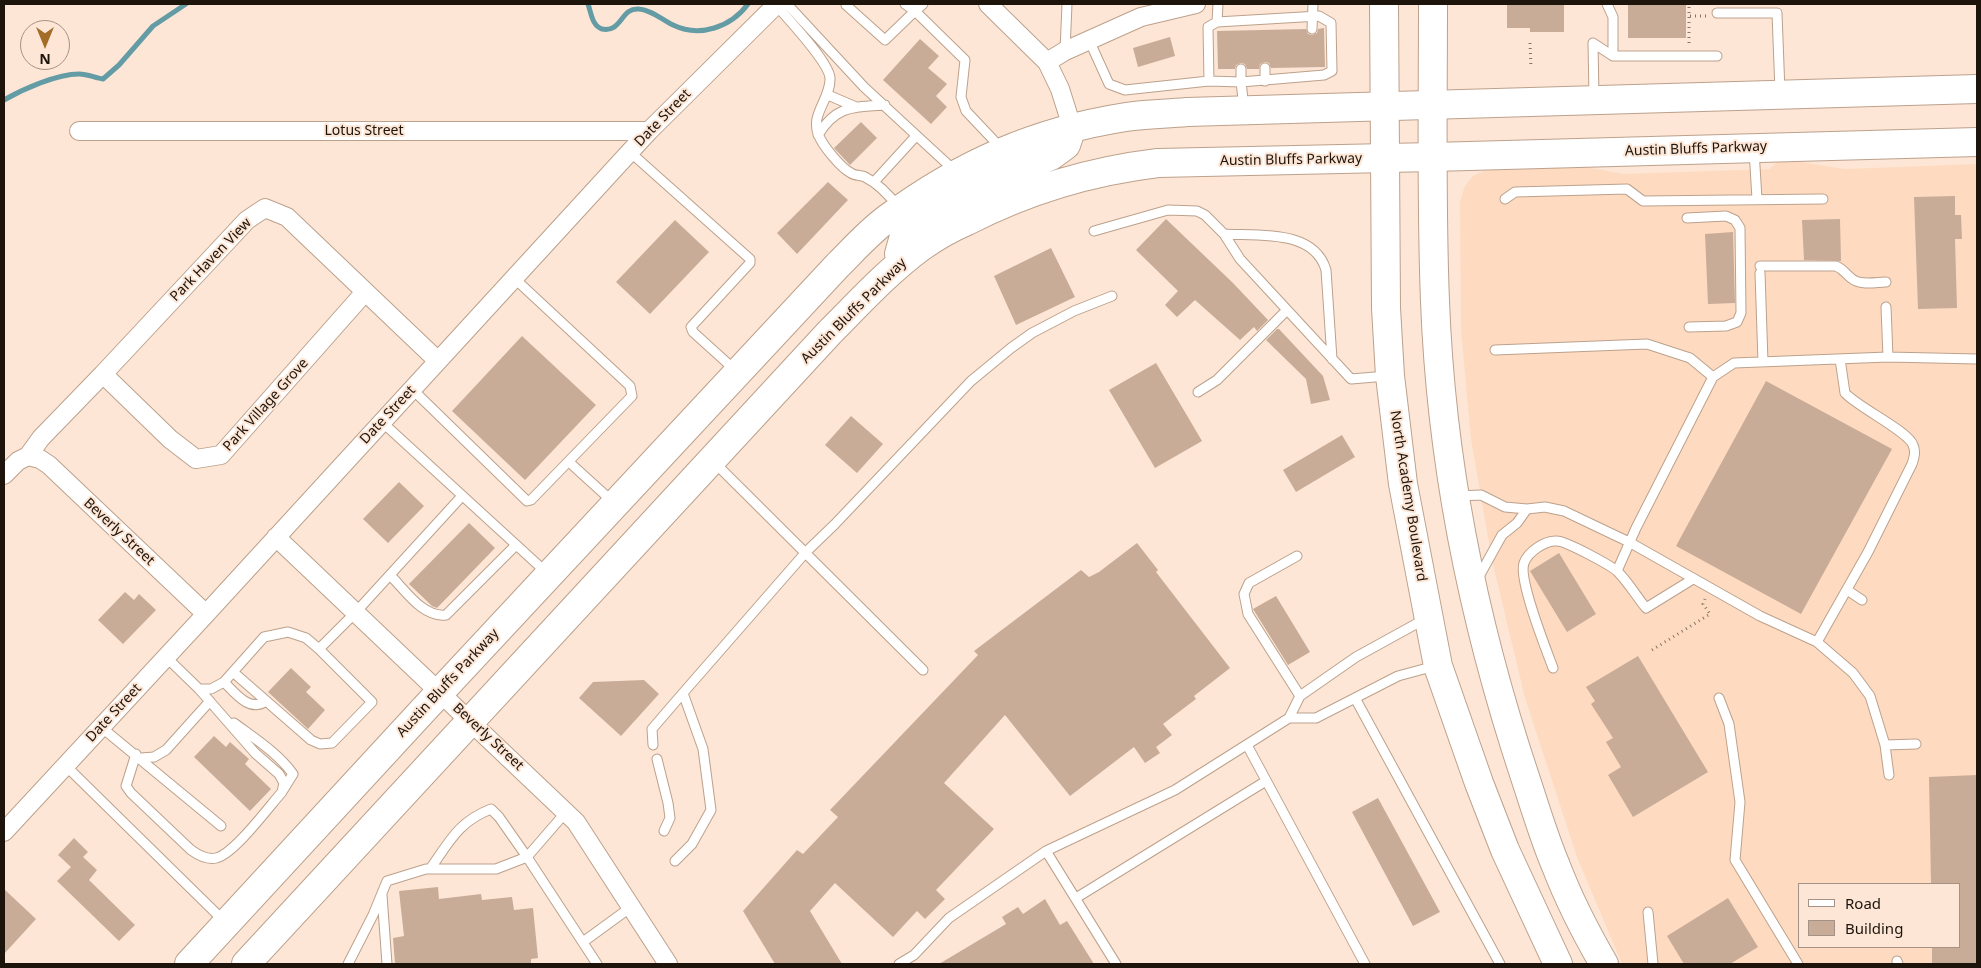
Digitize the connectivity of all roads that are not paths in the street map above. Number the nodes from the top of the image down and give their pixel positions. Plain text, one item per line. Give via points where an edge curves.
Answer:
1 (780, 4) edge
2 (848, 4) edge
3 (905, 4) edge
4 (923, 4) edge
5 (988, 4) edge
6 (1067, 4) edge
7 (1190, 4) edge
8 (1218, 4) edge
9 (1313, 4) edge
10 (1384, 4) edge
11 (1433, 4) edge
12 (1607, 4) edge
13 (1776, 8) edge
14 (916, 11) junction
15 (1716, 13) dead end
16 (1313, 16) junction
17 (1262, 19) junction
18 (1217, 22) junction
19 (1312, 29) dead end
20 (1263, 30) dead end
21 (1089, 40) junction
22 (1065, 51) junction
23 (1613, 56) junction
24 (1717, 56) dead end
25 (1047, 62) junction
26 (1264, 68) dead end
27 (1241, 69) dead end
28 (1209, 81) junction
29 (1265, 81) junction
30 (1242, 82) junction
31 (1977, 89) edge
32 (828, 95) junction
33 (1780, 95) junction
34 (1594, 101) junction
35 (1433, 105) junction
36 (885, 106) junction
37 (856, 107) junction
38 (1384, 108) junction
39 (1244, 111) junction
40 (1072, 127) junction
41 (79, 131) dead end
42 (649, 131) junction
43 (818, 135) junction
44 (916, 136) junction
45 (1977, 142) edge
46 (1754, 147) junction
47 (1003, 150) junction
48 (630, 152) junction
49 (1433, 157) junction
50 (1385, 158) junction
51 (957, 173) junction
52 (874, 182) junction
53 (1505, 199) dead end
54 (1757, 199) junction
55 (1823, 199) dead end
56 (900, 210) junction
57 (1687, 218) dead end
58 (1094, 231) dead end
59 (1224, 234) junction
60 (895, 267) junction
61 (514, 278) junction
62 (1886, 282) dead end
63 (365, 292) junction
64 (1112, 296) dead end
65 (1886, 307) dead end
66 (1287, 310) junction
67 (1689, 326) dead end
68 (1495, 350) dead end
69 (1888, 357) junction
70 (1332, 359) junction
71 (1840, 359) junction
72 (1977, 359) edge
73 (438, 361) junction
74 (1763, 362) junction
75 (738, 373) junction
76 (103, 374) junction
77 (1390, 376) junction
78 (1713, 377) junction
79 (412, 389) junction
80 (1198, 392) dead end
81 (709, 404) junction
82 (382, 422) junction
83 (28, 456) junction
84 (712, 460) junction
85 (569, 462) junction
86 (4, 475) edge
87 (462, 496) junction
88 (1455, 496) junction
89 (615, 504) junction
90 (1527, 509) junction
91 (276, 537) junction
92 (1629, 542) junction
93 (516, 545) junction
94 (806, 552) junction
95 (1297, 556) dead end
96 (1617, 571) junction
97 (390, 575) junction
98 (549, 575) junction
99 (1693, 579) junction
100 (1472, 588) junction
101 (1847, 590) junction
102 (1862, 600) dead end
103 (356, 612) junction
104 (206, 614) junction
105 (1428, 617) junction
106 (1817, 642) junction
107 (319, 649) junction
108 (166, 657) junction
109 (1438, 666) junction
110 (1553, 668) dead end
111 (924, 670) dead end
112 (233, 672) junction
113 (224, 682) junction
114 (199, 688) junction
115 (440, 692) junction
116 (683, 693) junction
117 (1300, 696) junction
118 (1355, 698) junction
119 (1719, 698) dead end
120 (210, 701) junction
121 (266, 701) junction
122 (1289, 718) junction
123 (470, 720) junction
124 (101, 727) junction
125 (1916, 744) dead end
126 (653, 745) dead end
127 (1247, 745) junction
128 (1886, 745) junction
129 (138, 756) junction
130 (657, 758) dead end
131 (66, 765) junction
132 (1889, 775) dead end
133 (1266, 781) junction
134 (566, 812) junction
135 (221, 826) dead end
136 (4, 832) edge
137 (664, 832) dead end
138 (1046, 851) junction
139 (527, 857) junction
140 (675, 861) dead end
141 (430, 868) junction
142 (382, 892) junction
143 (1076, 898) junction
144 (631, 907) junction
145 (1648, 912) dead end
146 (227, 924) junction
147 (583, 942) junction
148 (190, 964) edge
149 (246, 964) edge
150 (348, 964) edge
151 (387, 964) edge
152 (596, 964) edge
153 (668, 964) edge
154 (899, 964) edge
155 (1116, 964) edge
156 (1365, 964) edge
157 (1500, 964) edge
158 (1558, 964) edge
159 (1604, 964) edge
160 (1653, 964) edge
161 (1798, 964) edge

1 - 32 lane via 824,62 830,76
1 - 36 lane
1 - 42 street, Date Street
2 - 14 lane via 885,40
3 - 14 lane
4 - 14 lane
5 - 25 street
6 - 22 lane
7 - 21 street via 1141,17
8 - 18 lane
9 - 16 lane
10 - 38 main road, North Academy Boulevard
11 - 35 main road
12 - 23 lane via 1613,17
13 - 15 lane
13 - 33 lane
14 - 47 lane via 965,60 961,97 966,111
16 - 17 lane
16 - 19 lane
16 - 29 lane via 1331,23 1332,71 1324,75 1312,72
17 - 18 lane via 1238,26
17 - 20 lane
18 - 28 lane via 1208,27
21 - 22 street
21 - 28 lane via 1110,84 1124,90
22 - 25 street
23 - 24 lane
23 - 34 lane via 1593,43
25 - 40 street via 1060,88
26 - 29 lane
27 - 30 lane
28 - 30 lane
29 - 30 lane
30 - 39 lane
31 - 33 main road, Austin Bluffs Parkway
32 - 37 lane
32 - 43 lane via 816,120
33 - 34 main road, Austin Bluffs Parkway
34 - 35 main road, Austin Bluffs Parkway
35 - 38 main road, Austin Bluffs Parkway
35 - 49 main road
36 - 37 lane
36 - 44 lane
37 - 43 lane via 836,113
38 - 39 main road, Austin Bluffs Parkway
38 - 50 main road, North Academy Boulevard
39 - 40 main road, Austin Bluffs Parkway via 1128,116
40 - 47 main road, Austin Bluffs Parkway
40 - 60 main road via 1066,145 1051,156 984,184 904,236
41 - 42 street, Lotus Street
42 - 48 street, Date Street
43 - 52 lane via 826,149 851,174
44 - 51 lane
44 - 52 lane
45 - 46 main road, Austin Bluffs Parkway
46 - 49 main road, Austin Bluffs Parkway
46 - 54 lane
47 - 51 main road, Austin Bluffs Parkway
48 - 61 street, Date Street
48 - 75 lane via 750,259 750,263 691,327
49 - 50 main road, Austin Bluffs Parkway
49 - 88 main road via 1435,302 1440,377
50 - 60 main road, Austin Bluffs Parkway via 1158,163 1119,167 1030,192 989,209 923,246
50 - 77 main road, North Academy Boulevard
51 - 56 main road, Austin Bluffs Parkway
52 - 56 lane
53 - 54 lane via 1515,192 1627,190 1643,201
54 - 55 lane
56 - 75 main road, Austin Bluffs Parkway via 838,265
57 - 67 lane via 1726,216 1735,220 1740,228 1741,312 1737,322 1726,326
58 - 59 lane via 1168,210 1197,211
59 - 66 lane via 1240,259
59 - 70 lane via 1293,238 1313,249 1326,270
60 - 84 main road, Austin Bluffs Parkway
61 - 73 street, Date Street
61 - 85 lane via 632,390 632,396
62 - 74 lane via 1859,282 1836,266 1760,270
63 - 73 street, Park Haven View
63 - 76 street, Park Haven View via 287,217 265,208 247,220
63 - 76 street, Park Village Grove via 221,455 196,459 170,440
64 - 94 lane via 1032,333 971,381
65 - 69 lane
66 - 70 lane
66 - 80 lane via 1217,380
68 - 78 lane via 1647,344 1690,358
69 - 71 lane
69 - 72 lane
70 - 77 lane via 1351,379
71 - 74 lane
71 - 101 lane via 1845,393 1908,437 1915,455
73 - 79 street, Date Street
74 - 78 lane via 1734,363
75 - 81 main road, Austin Bluffs Parkway
76 - 83 street via 41,438
77 - 105 main road, North Academy Boulevard via 1403,484
78 - 92 lane
79 - 82 street, Date Street
79 - 85 lane via 527,501
81 - 84 main road via 705,437
81 - 89 main road, Austin Bluffs Parkway
82 - 87 lane
82 - 91 street, Date Street
83 - 86 street
83 - 104 street, Beverly Street via 49,465
84 - 94 lane
84 - 123 main road, Austin Bluffs Parkway
85 - 89 lane
87 - 93 lane
87 - 97 lane
88 - 90 lane via 1481,495 1504,507
88 - 100 main road
89 - 98 main road, Austin Bluffs Parkway
90 - 92 lane via 1545,507 1564,511
90 - 100 lane via 1502,535
91 - 103 street, Beverly Street
91 - 104 street, Date Street
92 - 96 lane
92 - 99 lane
93 - 97 lane via 446,615 428,613
93 - 98 lane
94 - 111 lane
94 - 116 lane
95 - 117 lane via 1250,583 1244,594 1248,614
96 - 99 lane via 1646,608
96 - 110 lane via 1557,541 1531,552 1523,563 1523,580
97 - 103 lane
98 - 115 main road, Austin Bluffs Parkway
99 - 106 lane via 1760,616
100 - 159 main road via 1512,737 1555,866
101 - 102 lane
101 - 106 lane
103 - 107 lane
103 - 115 street, Beverly Street
104 - 108 street, Date Street
105 - 109 main road, North Academy Boulevard
105 - 117 lane via 1356,657
106 - 128 lane via 1853,673 1870,696
107 - 112 lane via 306,638 288,632 264,637
107 - 121 lane via 372,702 332,743 320,744 311,740
108 - 114 lane
108 - 124 street, Date Street
109 - 118 lane via 1398,676
109 - 158 main road, North Academy Boulevard via 1478,783
112 - 113 lane
112 - 121 lane
113 - 114 lane via 211,689
113 - 121 lane via 245,702 261,705
114 - 120 lane
115 - 123 street, Beverly Street
115 - 146 main road, Austin Bluffs Parkway
116 - 126 lane via 652,728
116 - 140 lane via 703,749 711,810 692,844
117 - 122 lane
118 - 122 lane via 1316,718
118 - 157 lane
119 - 161 lane via 1729,724 1740,802 1735,860
120 - 129 lane via 166,750 154,757
120 - 129 lane via 284,783 282,792 228,853 214,859 191,850 126,786
122 - 127 lane
123 - 134 street, Beverly Street
123 - 149 main road, Austin Bluffs Parkway
124 - 129 lane
124 - 131 street, Date Street
125 - 128 lane
127 - 133 lane
127 - 138 lane via 1175,790
128 - 132 lane
129 - 135 lane
130 - 137 lane via 670,818
131 - 136 street, Date Street
131 - 146 lane
133 - 143 lane
133 - 156 lane
134 - 139 lane
134 - 144 street, Beverly Street via 576,822
138 - 143 lane
138 - 154 lane via 949,918 914,955
139 - 141 lane via 496,868
139 - 141 lane via 492,809 461,825
139 - 147 lane
141 - 142 lane via 387,881
142 - 150 lane
142 - 151 lane
143 - 155 lane
144 - 147 lane
144 - 153 street, Beverly Street
145 - 160 lane
146 - 148 main road, Austin Bluffs Parkway
147 - 152 lane

